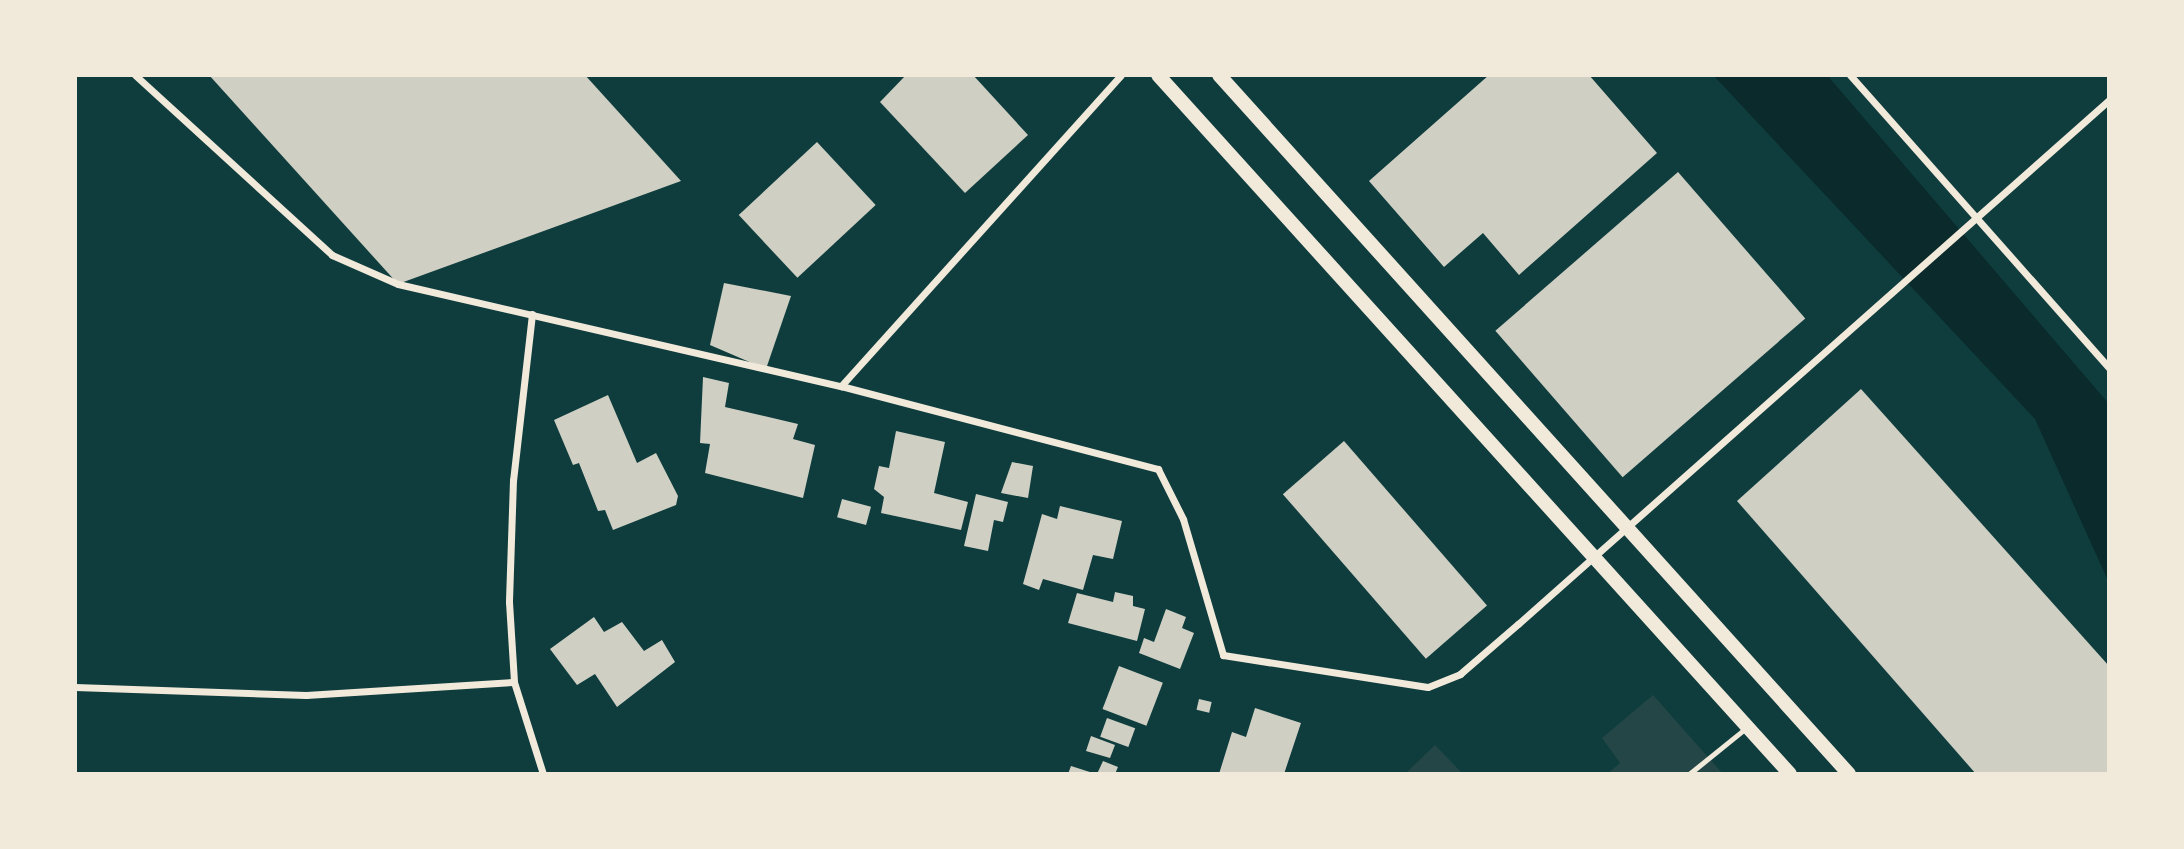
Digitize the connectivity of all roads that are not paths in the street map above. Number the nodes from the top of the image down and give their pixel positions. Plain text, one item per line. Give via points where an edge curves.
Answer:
1 (135, 75) edge
2 (1121, 75) edge
3 (1158, 75) edge
4 (1219, 75) edge
5 (1850, 75) edge
6 (2109, 100) edge
7 (1974, 216) junction
8 (532, 314) junction
9 (2109, 368) edge
10 (841, 386) junction
11 (1628, 527) junction
12 (1592, 559) junction
13 (514, 682) junction
14 (75, 687) edge
15 (1748, 726) junction
16 (543, 774) edge
17 (1689, 774) edge
18 (1790, 774) edge
19 (1849, 774) edge

1 - 8 street via 332,256 398,284
2 - 10 street
3 - 12 main road
4 - 11 main road
5 - 7 street
6 - 7 street
7 - 9 street
7 - 11 street
8 - 10 street
8 - 13 street via 513,480 509,602
10 - 12 street via 1158,469 1183,519 1223,655 1428,687 1460,674
11 - 12 street
11 - 19 main road
12 - 15 main road
13 - 14 street via 306,695
13 - 16 street
15 - 17 lane
15 - 18 main road

